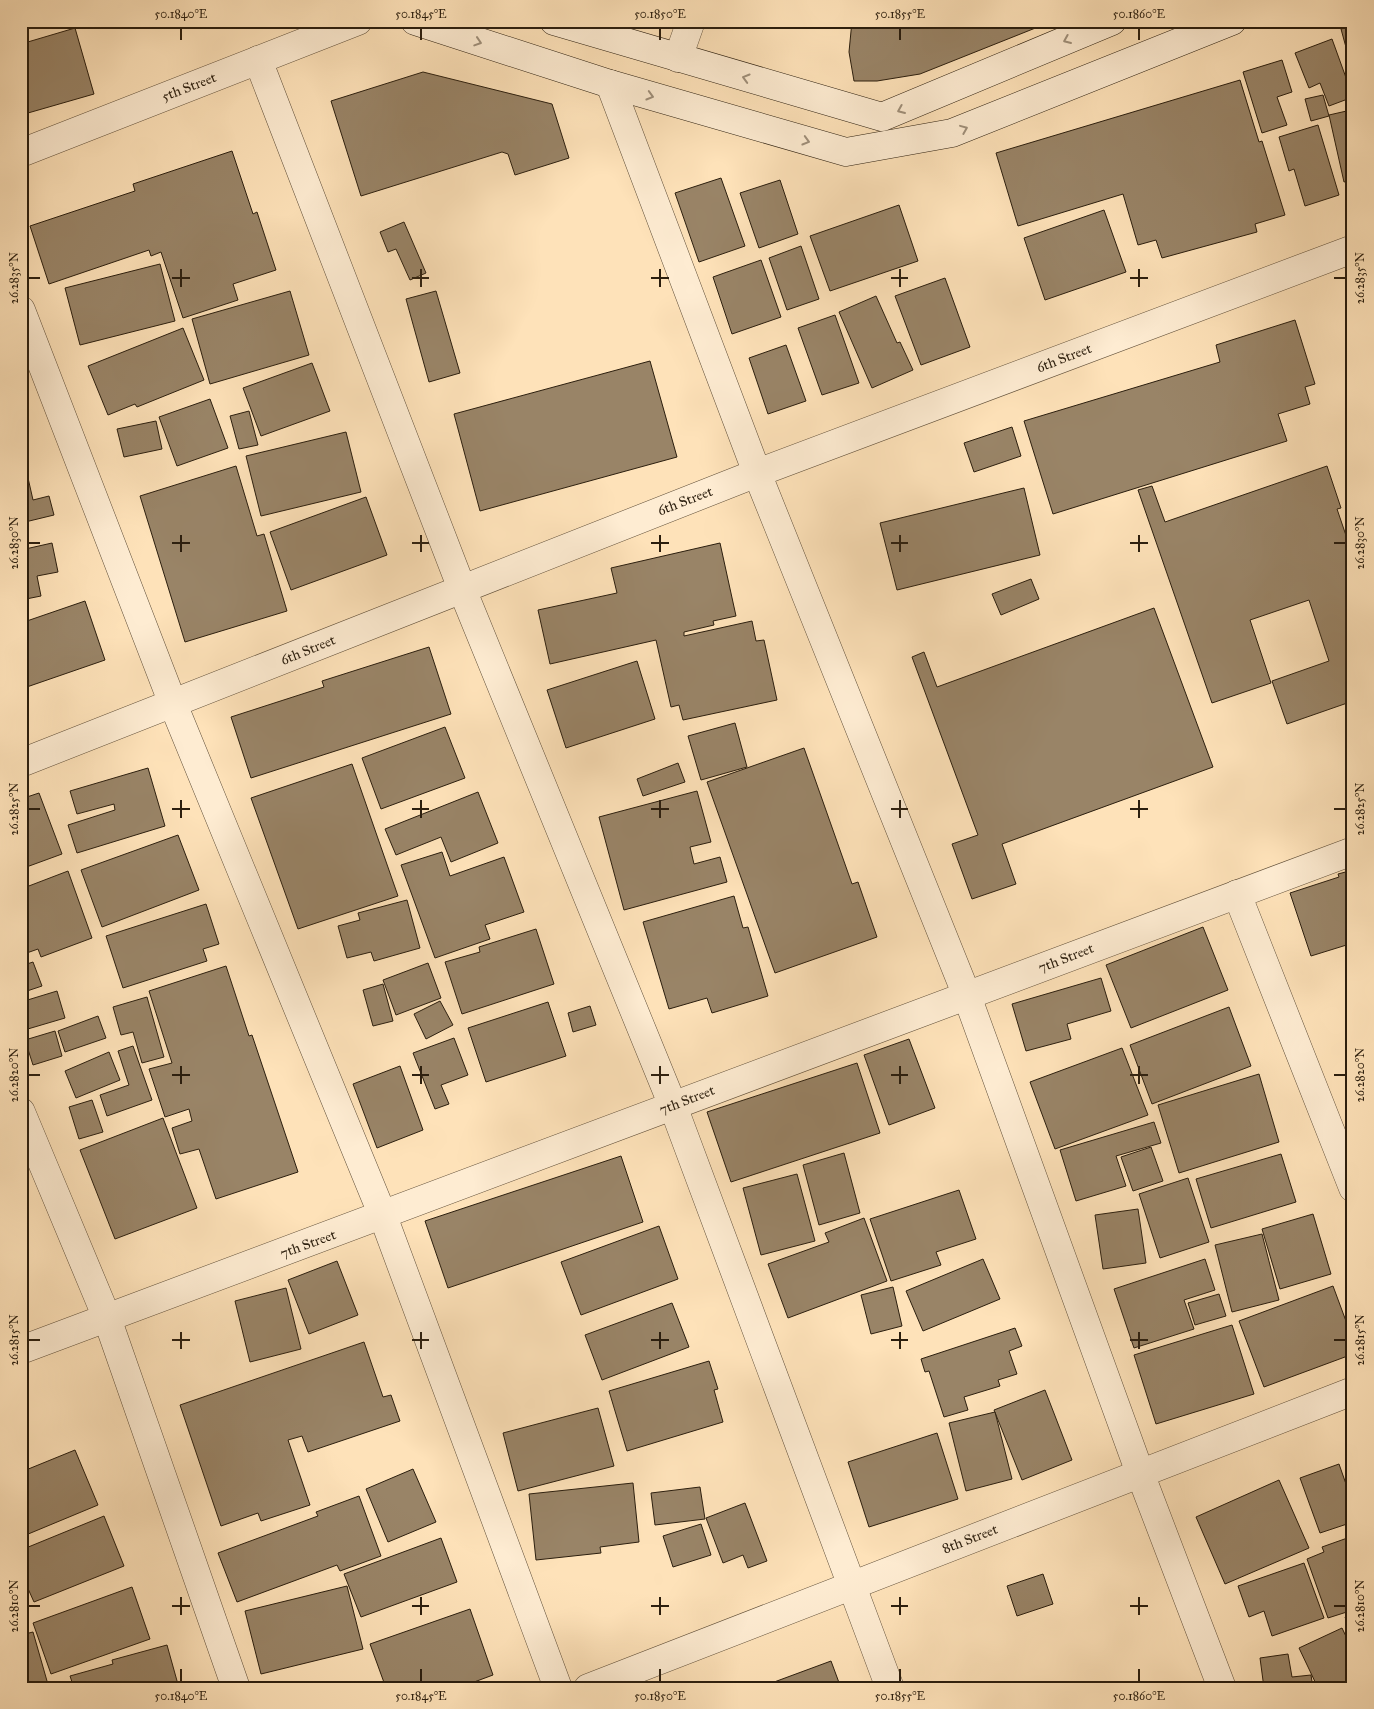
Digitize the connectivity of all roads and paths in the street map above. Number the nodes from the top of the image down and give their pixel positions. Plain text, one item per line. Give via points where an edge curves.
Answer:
1 (358, 21) edge
2 (415, 21) edge
3 (554, 21) edge
4 (691, 21) edge
5 (1112, 21) edge
6 (1232, 21) edge
7 (678, 58) junction
8 (258, 60) junction
9 (610, 84) junction
10 (21, 153) edge
11 (1353, 250) edge
12 (21, 310) edge
13 (757, 473) junction
14 (462, 589) junction
15 (174, 704) junction
16 (21, 763) edge
17 (1353, 851) edge
18 (1237, 894) junction
19 (967, 996) junction
20 (673, 1106) junction
21 (21, 1112) edge
22 (1353, 1188) edge
23 (383, 1216) junction
24 (107, 1318) junction
25 (21, 1350) edge
26 (1353, 1391) edge
27 (1140, 1473) junction
28 (850, 1585) junction
29 (236, 1688) edge
30 (558, 1688) edge
31 (588, 1688) edge
32 (890, 1688) edge
33 (1222, 1688) edge

1 - 8 street, 5th Street
2 -> 9 street
3 - 7 street
4 - 7 street
5 -> 7 street via 882,117
9 -> 6 street via 846,152 952,133
8 - 10 street, 5th Street
8 - 14 street
9 - 13 street
11 - 13 street, 6th Street
12 - 15 street
13 - 14 street, 6th Street
13 - 19 street
14 - 15 street, 6th Street
14 - 20 street
15 - 16 street, 6th Street
15 - 23 street
17 - 18 street, 7th Street
18 - 19 street, 7th Street
18 - 22 street
19 - 20 street, 7th Street
19 - 27 street
20 - 23 street, 7th Street
20 - 28 street
21 - 24 street
23 - 24 street, 7th Street
23 - 30 street
24 - 25 street, 7th Street
24 - 29 street
26 - 27 street, 8th Street
27 - 28 street, 8th Street
27 - 33 street
28 - 31 street, 8th Street
28 - 32 street

